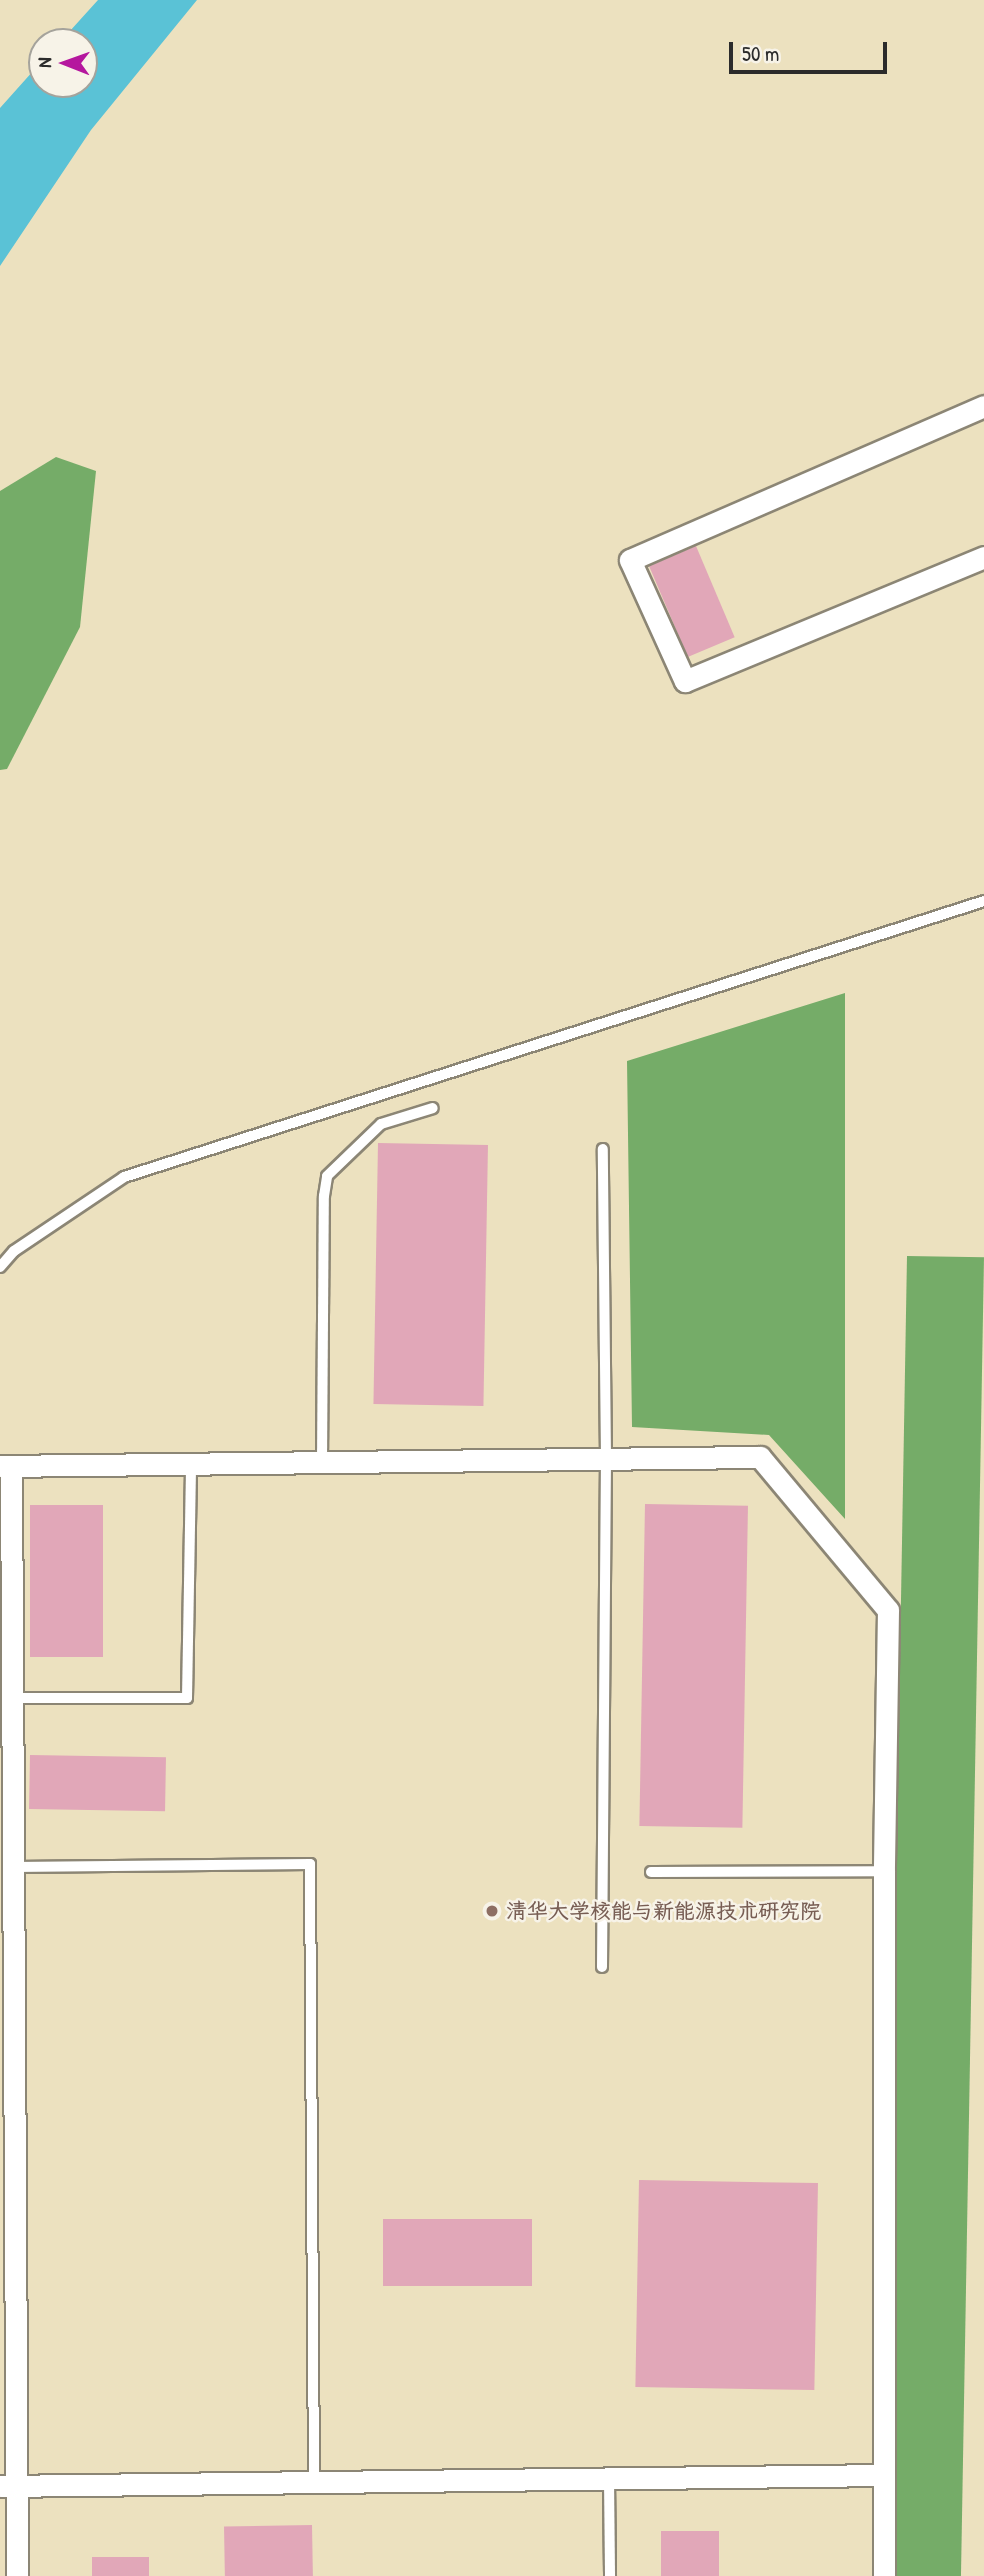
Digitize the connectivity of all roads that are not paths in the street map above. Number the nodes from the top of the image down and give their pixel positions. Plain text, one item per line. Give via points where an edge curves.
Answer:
1 (984, 406) edge
2 (984, 557) edge
3 (984, 901) edge
4 (433, 1108) dead end
5 (603, 1149) dead end
6 (0, 1267) edge
7 (606, 1458) junction
8 (322, 1462) junction
9 (191, 1463) junction
10 (5, 1466) edge
11 (14, 1698) junction
12 (14, 1867) junction
13 (884, 1871) junction
14 (651, 1872) dead end
15 (602, 1967) dead end
16 (8, 2071) edge
17 (884, 2475) junction
18 (610, 2478) junction
19 (314, 2482) junction
20 (8, 2486) edge
21 (17, 2576) edge
22 (610, 2576) edge
23 (884, 2576) edge

1 - 2 street via 630,560 685,681
3 - 6 lane via 124,1178 14,1251
4 - 8 lane via 381,1124 327,1176
5 - 7 lane
7 - 8 street
7 - 13 street via 760,1457 888,1610
7 - 15 lane
8 - 9 street
9 - 10 street
9 - 11 lane via 187,1698
10 - 11 street
11 - 12 street
12 - 16 street
12 - 19 lane via 310,1864
13 - 14 lane
13 - 17 street
16 - 20 street
17 - 18 street
17 - 23 street
18 - 19 street
18 - 22 lane
19 - 20 street
20 - 21 street

